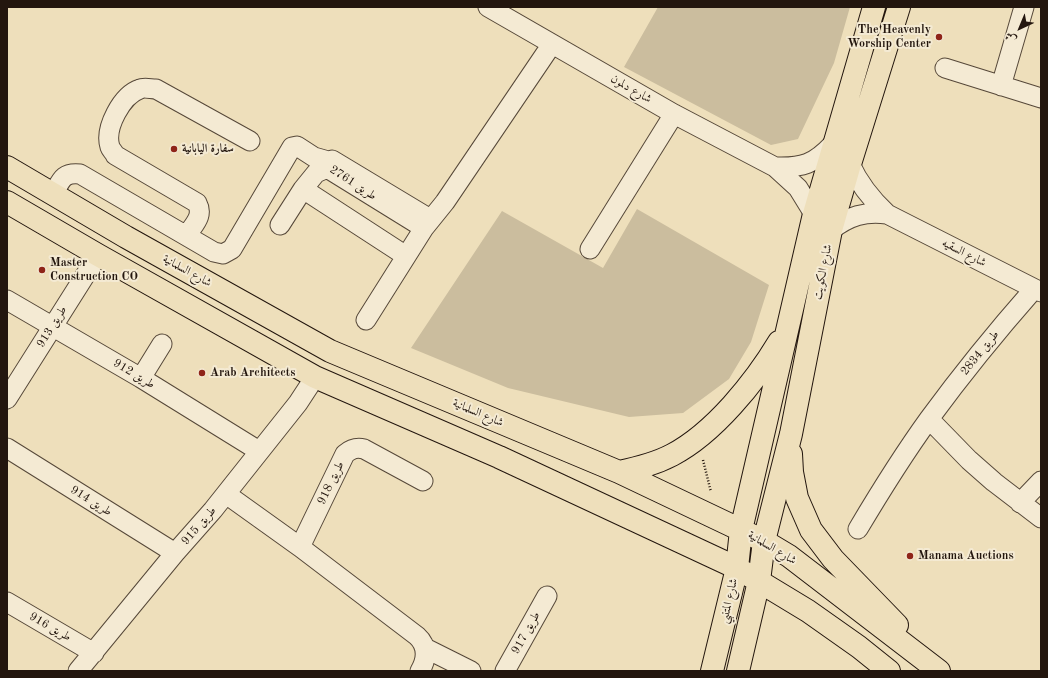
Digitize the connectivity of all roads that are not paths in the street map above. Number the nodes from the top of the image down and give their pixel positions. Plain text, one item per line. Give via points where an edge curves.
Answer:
1 (488, 7) edge
2 (874, 7) edge
3 (899, 7) edge
4 (1024, 7) edge
5 (552, 44) junction
6 (945, 68) dead end
7 (1001, 86) junction
8 (1041, 98) edge
9 (674, 114) junction
10 (250, 141) dead end
11 (834, 144) junction
12 (328, 164) junction
13 (850, 164) junction
14 (7, 167) edge
15 (775, 167) junction
16 (303, 189) junction
17 (53, 194) junction
18 (7, 202) edge
19 (814, 214) junction
20 (887, 214) junction
21 (427, 224) junction
22 (280, 225) dead end
23 (831, 230) junction
24 (187, 234) junction
25 (590, 249) dead end
26 (98, 255) junction
27 (406, 256) junction
28 (1038, 291) edge
29 (7, 300) edge
30 (366, 320) dead end
31 (52, 327) junction
32 (788, 327) junction
33 (162, 344) dead end
34 (315, 377) junction
35 (141, 378) junction
36 (7, 399) edge
37 (929, 420) junction
38 (791, 434) junction
39 (7, 448) edge
40 (259, 451) junction
41 (619, 472) junction
42 (423, 481) dead end
43 (1041, 481) edge
44 (226, 494) junction
45 (1020, 503) junction
46 (1041, 518) edge
47 (858, 529) dead end
48 (741, 530) junction
49 (764, 541) junction
50 (300, 547) junction
51 (175, 553) junction
52 (737, 568) junction
53 (759, 581) junction
54 (547, 596) dead end
55 (7, 602) edge
56 (425, 648) junction
57 (94, 653) junction
58 (78, 671) edge
59 (420, 671) edge
60 (471, 671) edge
61 (505, 671) edge
62 (712, 671) edge
63 (738, 671) edge
64 (889, 671) edge
65 (940, 671) edge

1 - 5 street, شارع دلمون
2 - 11 main road, شارع الكويت
3 - 13 main road, شارع الكويت
4 - 7 street
5 - 9 street, شارع دلمون
5 - 21 street via 445,202
6 - 7 street
7 - 8 street
9 - 15 street, شارع دلمون
9 - 25 street
10 - 24 street via 156,89 141,88 130,94 121,105 112,121 110,146 115,155 197,203 200,214
11 - 15 street, شارع دلمون via 822,156 808,164 792,168
11 - 19 main road, شارع الكويت
12 - 16 street via 316,173
12 - 21 street, طريق 2761 via 332,160
12 - 24 street, طريق 2761 via 297,146 292,147 232,249 223,254 214,252
13 - 20 street, شارع السقيه via 855,176
13 - 23 main road, شارع الكويت
14 - 17 main road, شارع السلمانية
15 - 19 street, شارع دلمون via 798,188
16 - 22 street
16 - 27 street
17 - 24 street via 63,176 80,174
17 - 41 main road, شارع السلمانية via 126,238 330,351
18 - 26 main road
19 - 32 main road, شارع الكويت
20 - 23 street, شارع السقيه via 875,212 851,216
20 - 28 street, شارع السقيه
21 - 27 street
23 - 38 main road, شارع الكويت
26 - 31 street, طريق 913
26 - 34 main road
27 - 30 street
28 - 37 street, طريق 2834 via 992,338
29 - 31 street, طريق 912
31 - 35 street, طريق 912
31 - 36 street, طريق 913
32 - 41 main road via 751,382 717,420 695,439 672,455 646,466
32 - 48 main road, شارع الكويت
33 - 35 street
34 - 40 street, طريق 915 via 298,403
34 - 52 main road via 499,457
35 - 40 street, طريق 912
37 - 45 street via 968,460
37 - 47 street, طريق 2834
38 - 49 main road, شارع الكويت
38 - 65 main road via 792,472 797,498 811,530 833,559
39 - 51 street, طريق 914
40 - 44 street, طريق 915
41 - 48 main road, شارع السلمانية
42 - 50 street, طريق 918 via 364,450 352,449 345,454
43 - 45 street
44 - 50 street
44 - 51 street, طريق 915
45 - 46 street
48 - 49 main road, شارع السلمانية
48 - 52 main road, شارع المتنبي
49 - 53 main road, شارع المتنبي
49 - 65 main road, شارع السلمانية via 789,556
50 - 56 street via 417,636
51 - 57 street, طريق 915
52 - 53 main road
52 - 62 main road, شارع المتنبي
53 - 63 main road, شارع المتنبي
53 - 64 main road via 859,647
54 - 61 street, طريق 917
55 - 57 street, طريق 916
56 - 59 street via 426,656
56 - 60 street
57 - 58 street, طريق 915

